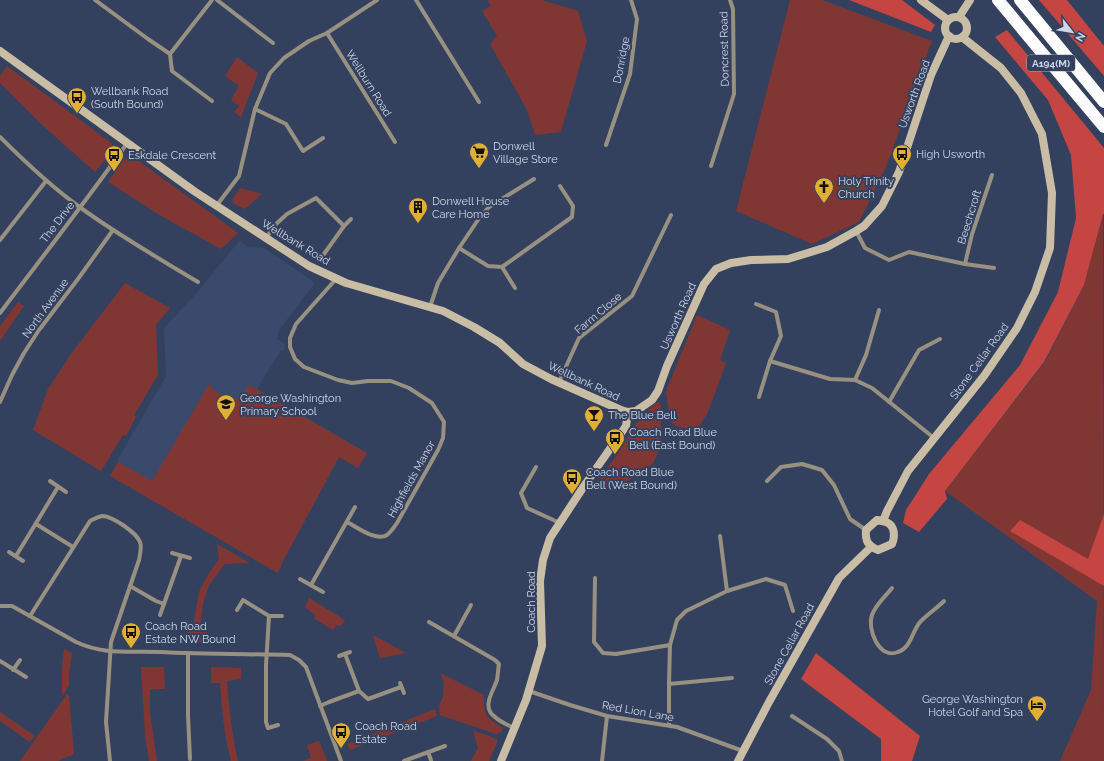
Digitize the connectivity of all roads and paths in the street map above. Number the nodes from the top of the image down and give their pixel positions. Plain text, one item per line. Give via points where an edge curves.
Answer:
1 (95, 0) edge
2 (212, 0) edge
3 (217, 0) edge
4 (377, 0) edge
5 (416, 0) edge
6 (631, 0) edge
7 (730, 0) edge
8 (921, 0) edge
9 (970, 0) edge
10 (998, 0) edge
11 (1020, 0) edge
12 (959, 17) junction
13 (948, 20) junction
14 (327, 33) junction
15 (949, 36) junction
16 (962, 37) junction
17 (273, 43) dead end
18 (170, 54) junction
19 (1, 55) edge
20 (212, 101) dead end
21 (479, 102) dead end
22 (1104, 102) edge
23 (255, 110) junction
24 (1104, 127) edge
25 (0, 137) edge
26 (323, 138) dead end
27 (128, 142) junction
28 (395, 142) dead end
29 (606, 145) dead end
30 (711, 166) dead end
31 (992, 176) dead end
32 (534, 179) dead end
33 (46, 181) junction
34 (560, 186) dead end
35 (217, 205) junction
36 (80, 207) junction
37 (672, 215) dead end
38 (351, 219) dead end
39 (344, 226) junction
40 (113, 230) junction
41 (856, 231) junction
42 (266, 238) junction
43 (0, 240) edge
44 (459, 248) junction
45 (324, 254) dead end
46 (965, 264) junction
47 (502, 267) junction
48 (994, 268) dead end
49 (336, 278) junction
50 (198, 282) dead end
51 (515, 288) dead end
52 (756, 304) dead end
53 (430, 307) junction
54 (879, 310) dead end
55 (0, 313) edge
56 (940, 339) dead end
57 (770, 360) junction
58 (855, 380) junction
59 (559, 382) junction
60 (759, 397) dead end
61 (0, 402) edge
62 (889, 402) junction
63 (628, 412) junction
64 (934, 439) junction
65 (536, 467) dead end
66 (50, 481) dead end
67 (767, 481) dead end
68 (58, 487) junction
69 (66, 492) dead end
70 (355, 507) dead end
71 (883, 521) junction
72 (347, 522) junction
73 (560, 523) junction
74 (36, 524) junction
75 (866, 530) junction
76 (720, 536) dead end
77 (73, 547) junction
78 (871, 547) junction
79 (9, 552) dead end
80 (172, 553) dead end
81 (16, 556) junction
82 (181, 556) junction
83 (190, 558) dead end
84 (23, 561) dead end
85 (595, 578) dead end
86 (300, 579) dead end
87 (310, 585) junction
88 (130, 586) junction
89 (892, 588) dead end
90 (728, 591) junction
91 (323, 592) dead end
92 (944, 601) dead end
93 (164, 604) junction
94 (471, 605) dead end
95 (0, 606) edge
96 (237, 610) dead end
97 (793, 611) dead end
98 (160, 615) dead end
99 (30, 616) junction
100 (269, 616) junction
101 (282, 616) dead end
102 (429, 622) dead end
103 (454, 636) junction
104 (670, 645) junction
105 (110, 652) junction
106 (350, 652) dead end
107 (188, 653) junction
108 (345, 654) junction
109 (267, 655) junction
110 (339, 656) dead end
111 (20, 660) dead end
112 (0, 661) edge
113 (14, 670) junction
114 (26, 677) dead end
115 (732, 678) dead end
116 (669, 684) junction
117 (529, 691) junction
118 (359, 692) junction
119 (404, 693) dead end
120 (320, 706) junction
121 (607, 716) junction
122 (792, 716) dead end
123 (278, 725) dead end
124 (669, 725) junction
125 (514, 728) junction
126 (445, 746) dead end
127 (743, 751) junction
128 (428, 752) junction
129 (190, 760) edge
130 (431, 760) edge
131 (110, 761) edge
132 (196, 761) edge
133 (341, 761) edge
134 (404, 761) edge
135 (501, 761) edge
136 (602, 761) edge
137 (738, 761) edge
138 (842, 761) edge

1 - 18 street
2 - 18 street
3 - 17 street
4 - 14 street
5 - 21 street
6 - 29 street, Donridge via 637,19 630,74
7 - 30 street, Doncrest Road via 733,9 734,94
8 - 13 street
9 - 12 street
10 - 24 highway, A194(M)
11 - 22 highway, A194(M)
12 - 13 street
12 - 16 street via 966,24 966,31
13 - 15 street via 946,30
14 - 23 street via 309,41 284,58 270,73
14 - 28 street, Wellburn Road
15 - 16 street
15 - 41 street, Usworth Road via 931,75 894,182 882,206
16 - 64 street, Stone Cellar Road via 1001,68 1021,93 1042,134 1052,193 1050,248 1035,292 1016,328 984,376
18 - 20 street via 172,71
19 - 27 street, Wellbank Road
23 - 26 street via 286,124 303,151
23 - 35 street via 239,176
25 - 33 street
27 - 35 street, Wellbank Road
27 - 36 street, The Drive
31 - 46 street, Beechcroft via 972,234
32 - 44 street via 489,207
33 - 36 street
33 - 43 street
34 - 47 street via 573,206 572,218
35 - 42 street, Wellbank Road
36 - 40 street
36 - 55 street, The Drive
37 - 59 street, Farm Close via 632,296 579,338
38 - 39 street
39 - 42 street via 316,198 287,214
39 - 45 street
40 - 50 street
40 - 61 street, North Avenue via 39,330 12,375
41 - 46 street via 865,248 889,260 909,252
41 - 63 street, Usworth Road via 827,247 788,260 731,262 716,269 704,284 658,391 652,400 636,411
42 - 49 street, Wellbank Road via 309,266
44 - 47 street via 488,266
44 - 53 street via 438,283
46 - 48 street
47 - 51 street
49 - 53 street, Wellbank Road
49 - 72 street, Highfields Manor via 296,324 290,338 295,359 304,367 352,383 391,381 409,388 432,403 444,422 443,438 438,450 398,523 390,532 386,536 373,536
52 - 57 street via 776,312 780,336
53 - 59 street, Wellbank Road via 474,326 500,343 523,364
54 - 58 street via 866,355
56 - 62 street via 919,350
57 - 58 street via 830,379
57 - 60 street
58 - 62 street via 872,388
59 - 63 street, Wellbank Road
62 - 64 street
63 - 73 street, Coach Road via 626,426
64 - 71 street, Stone Cellar Road via 908,471
65 - 73 street via 521,493 527,508
66 - 68 street
67 - 75 street via 781,467 802,464 822,470 834,485 850,519
68 - 69 street
68 - 74 street
70 - 72 street
71 - 75 street via 878,520
71 - 78 street via 893,528 892,544 878,550
72 - 87 street
73 - 117 street, Coach Road via 550,538 543,560 540,581 542,646
74 - 77 street
74 - 81 street
75 - 78 street via 865,538
76 - 90 street
77 - 88 street via 90,521 98,517 109,518 133,532 140,542 140,551
77 - 99 street
78 - 127 street, Stone Cellar Road via 839,578
79 - 81 street
80 - 82 street
81 - 84 street
82 - 83 street
82 - 93 street
85 - 104 street via 594,642 603,653 616,654
86 - 87 street
87 - 91 street
88 - 93 street
88 - 105 street
89 - 92 street via 878,604 872,616 871,631 882,649 890,654 905,648 920,622
90 - 97 street via 766,579 785,585
90 - 104 street via 686,611 678,620
93 - 98 street
94 - 103 street
95 - 99 street via 12,606
96 - 100 street via 243,600
99 - 105 street via 86,647
100 - 101 street
100 - 109 street
102 - 103 street
103 - 125 street via 496,660 497,679 488,703 489,711 494,717
104 - 116 street
105 - 107 street
105 - 131 street via 106,722
106 - 108 street
107 - 109 street
107 - 129 street
108 - 110 street
108 - 118 street
109 - 120 street via 290,655 299,660 306,667
109 - 123 street via 266,722 268,728
111 - 113 street
112 - 113 street
113 - 114 street
115 - 116 street
116 - 124 street
117 - 121 street, Red Lion Lane
117 - 125 street, Coach Road
118 - 119 street via 368,699 400,685
118 - 120 street
120 - 133 street
121 - 124 street, Red Lion Lane
121 - 136 street
122 - 138 street via 826,739 839,751
124 - 127 street, Red Lion Lane
125 - 135 street, Coach Road
126 - 128 street
127 - 137 street, Stone Cellar Road
128 - 130 street
128 - 134 street
129 - 132 street

